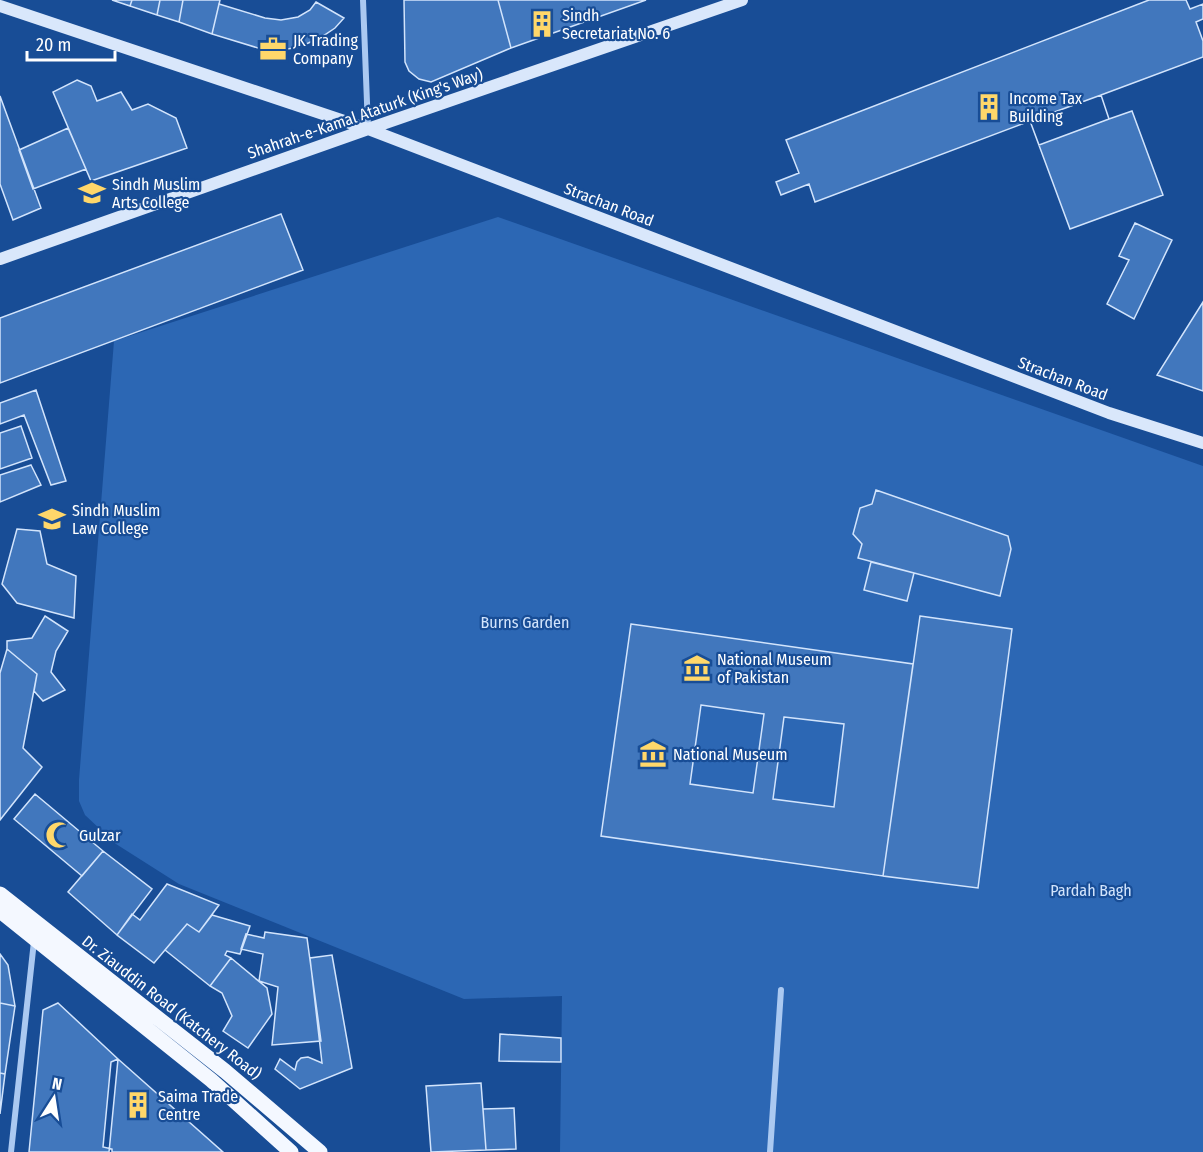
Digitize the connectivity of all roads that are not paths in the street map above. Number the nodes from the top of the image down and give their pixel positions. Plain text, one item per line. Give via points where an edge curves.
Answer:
1 (363, 0) edge
2 (742, 0) edge
3 (0, 6) edge
4 (368, 129) junction
5 (0, 259) edge
6 (1203, 443) edge
7 (0, 894) edge
8 (0, 911) edge
9 (36, 923) junction
10 (34, 939) junction
11 (780, 990) dead end
12 (11, 1152) edge
13 (291, 1152) edge
14 (320, 1152) edge
15 (770, 1152) edge

1 - 4 street
2 - 4 main road, Shahrah-e-Kamal Ataturk (King's Way)
3 - 4 main road, Strachan Road
4 - 5 main road, Shahrah-e-Kamal Ataturk (King's Way)
4 - 6 main road, Strachan Road via 1108,413
7 - 9 main road, Dr. Ziauddin Road (Katchery Road)
8 - 10 main road, Dr. Ziauddin Road (Katchery Road)
9 - 10 street
9 - 14 main road, Dr. Ziauddin Road (Katchery Road) via 225,1071
10 - 12 street
10 - 13 main road, Dr. Ziauddin Road (Katchery Road) via 211,1080
11 - 15 street

